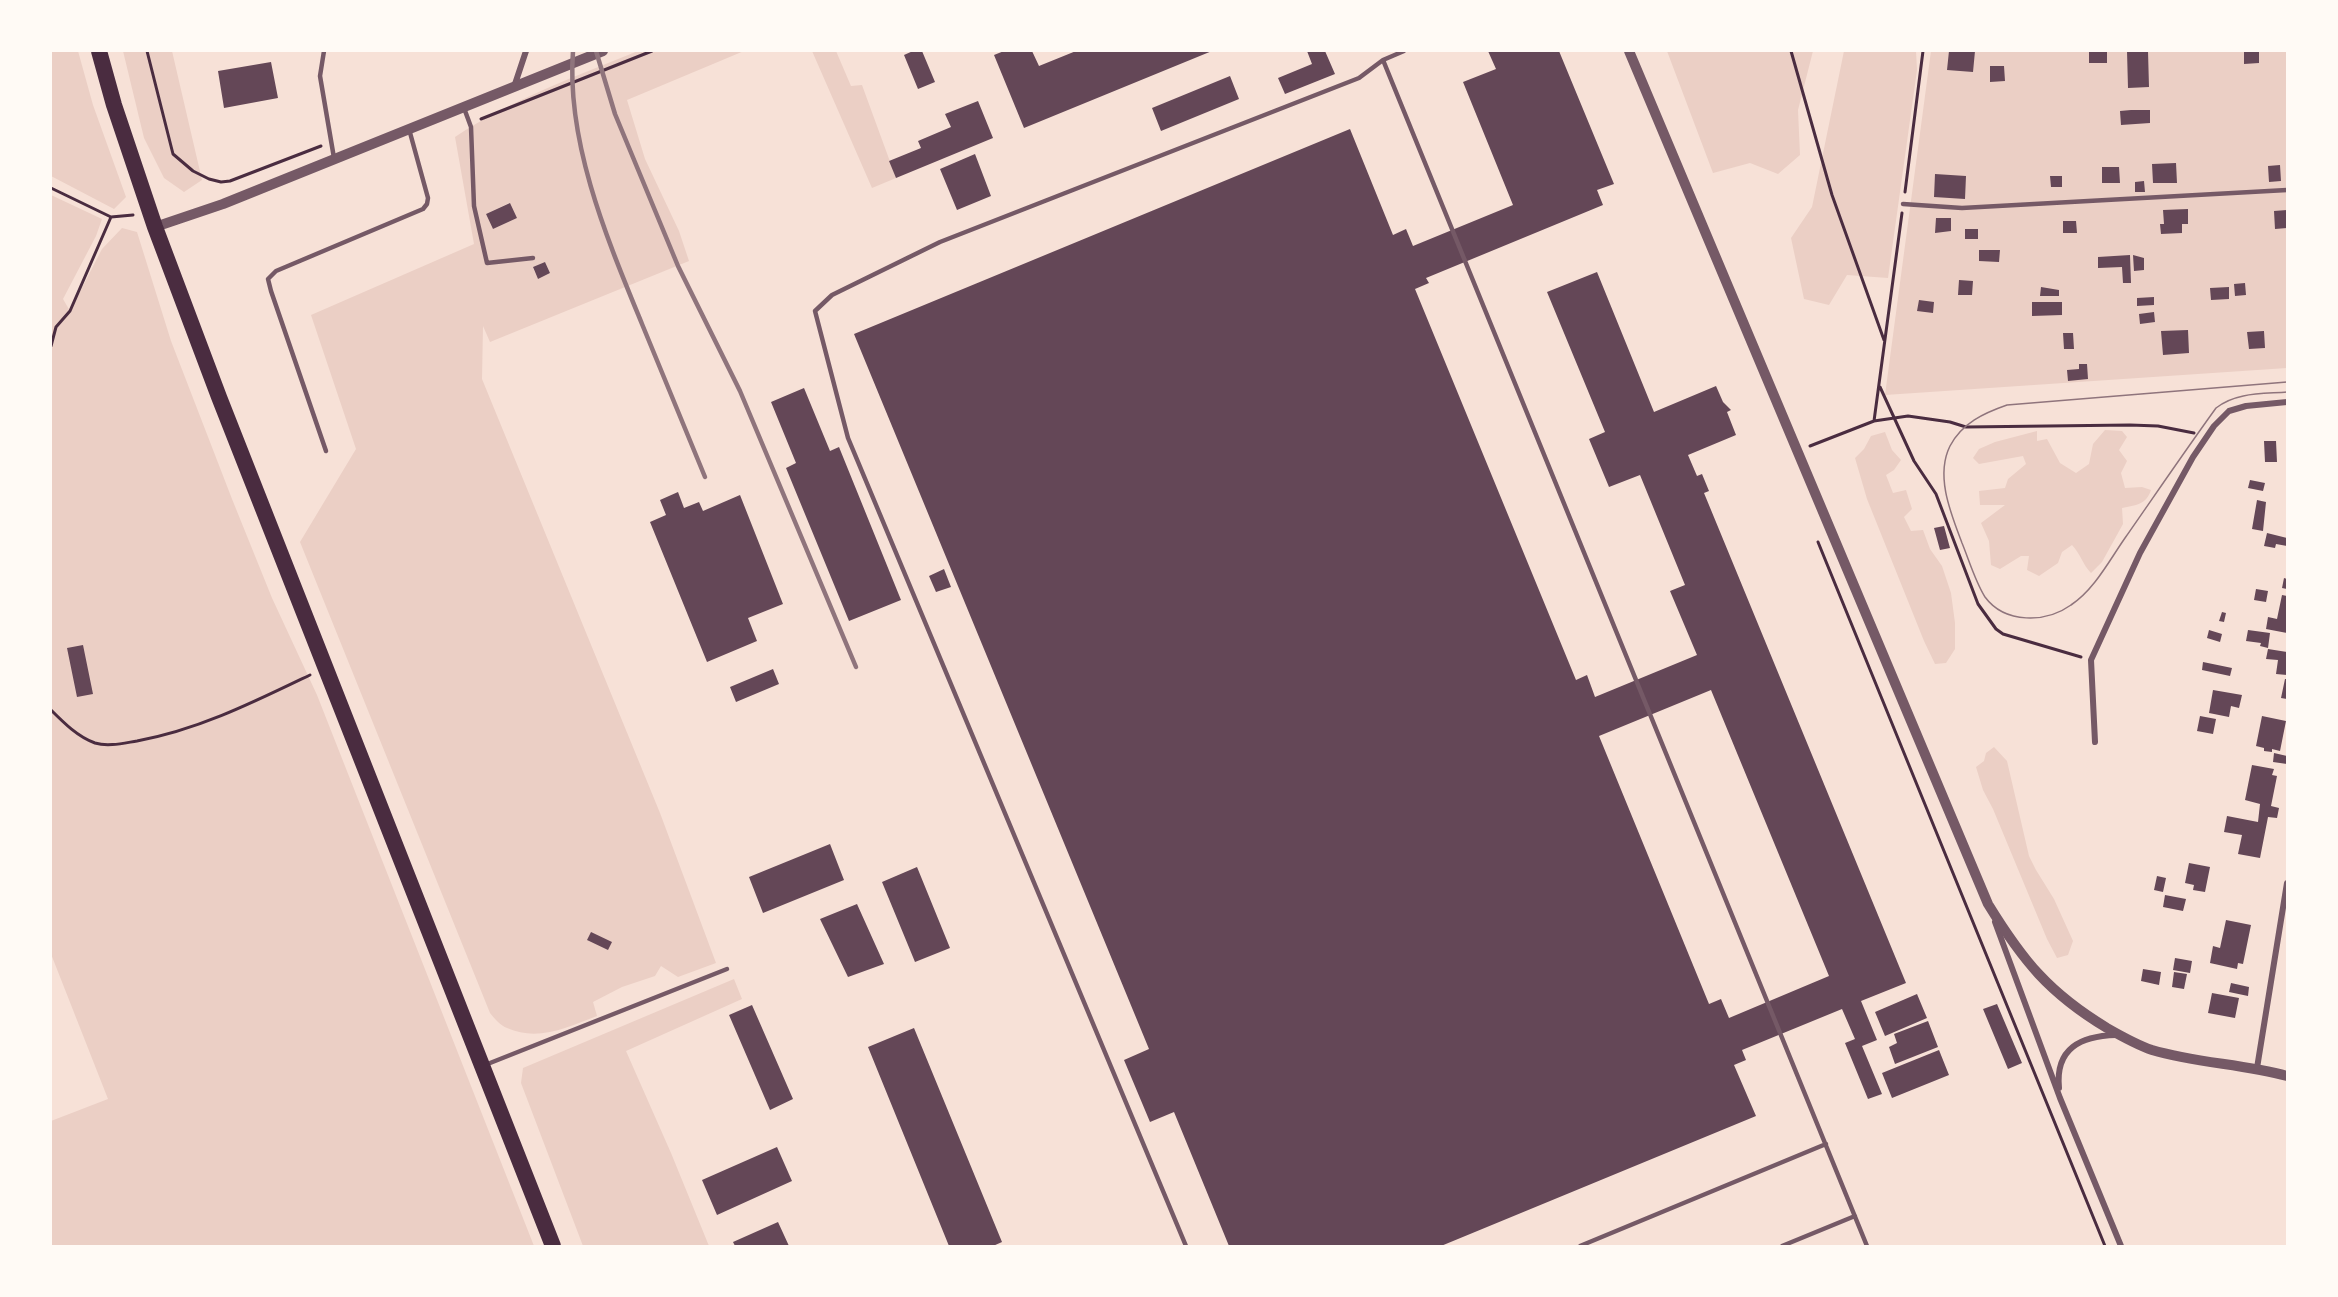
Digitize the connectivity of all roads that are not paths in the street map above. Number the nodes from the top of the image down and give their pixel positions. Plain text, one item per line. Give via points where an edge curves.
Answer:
1 (99, 51) edge
2 (324, 51) edge
3 (526, 51) edge
4 (603, 51) edge
5 (1404, 51) edge
6 (1629, 51) edge
7 (1383, 60) junction
8 (514, 87) junction
9 (464, 107) junction
10 (409, 129) junction
11 (335, 159) junction
12 (2287, 190) edge
13 (1903, 204) road end
14 (153, 220) junction
15 (533, 258) dead end
16 (2287, 402) edge
17 (326, 451) dead end
18 (2095, 742) dead end
19 (2287, 883) edge
20 (1988, 904) junction
21 (727, 969) dead end
22 (2120, 1035) junction
23 (483, 1066) junction
24 (2257, 1068) junction
25 (2287, 1076) edge
26 (2060, 1098) junction
27 (1826, 1144) junction
28 (1855, 1216) junction
29 (553, 1246) edge
30 (1186, 1246) edge
31 (1580, 1246) edge
32 (1782, 1246) edge
33 (1867, 1246) edge
34 (2121, 1246) edge

1 - 14 highway
2 - 11 lane via 320,76
3 - 8 street
4 - 8 street
5 - 7 lane
6 - 20 street
7 - 27 lane
7 - 30 lane via 1359,78 940,242 832,295 815,311 848,438
8 - 9 street
9 - 10 street
9 - 15 lane via 470,124 474,206 487,263
10 - 11 street
10 - 17 lane via 428,198 423,209 276,271 268,279
11 - 14 street via 223,204
12 - 13 lane via 2021,206
14 - 23 highway
16 - 18 street via 2229,411 2193,457 2140,553 2091,660
19 - 24 street
20 - 22 street via 2012,944 2046,984 2082,1013
20 - 26 street
21 - 23 lane
22 - 24 street via 2160,1052
22 - 26 street via 2084,1039 2070,1048 2058,1078
23 - 29 highway
24 - 25 street
26 - 34 street
27 - 28 lane
27 - 31 lane
28 - 32 lane
28 - 33 lane

